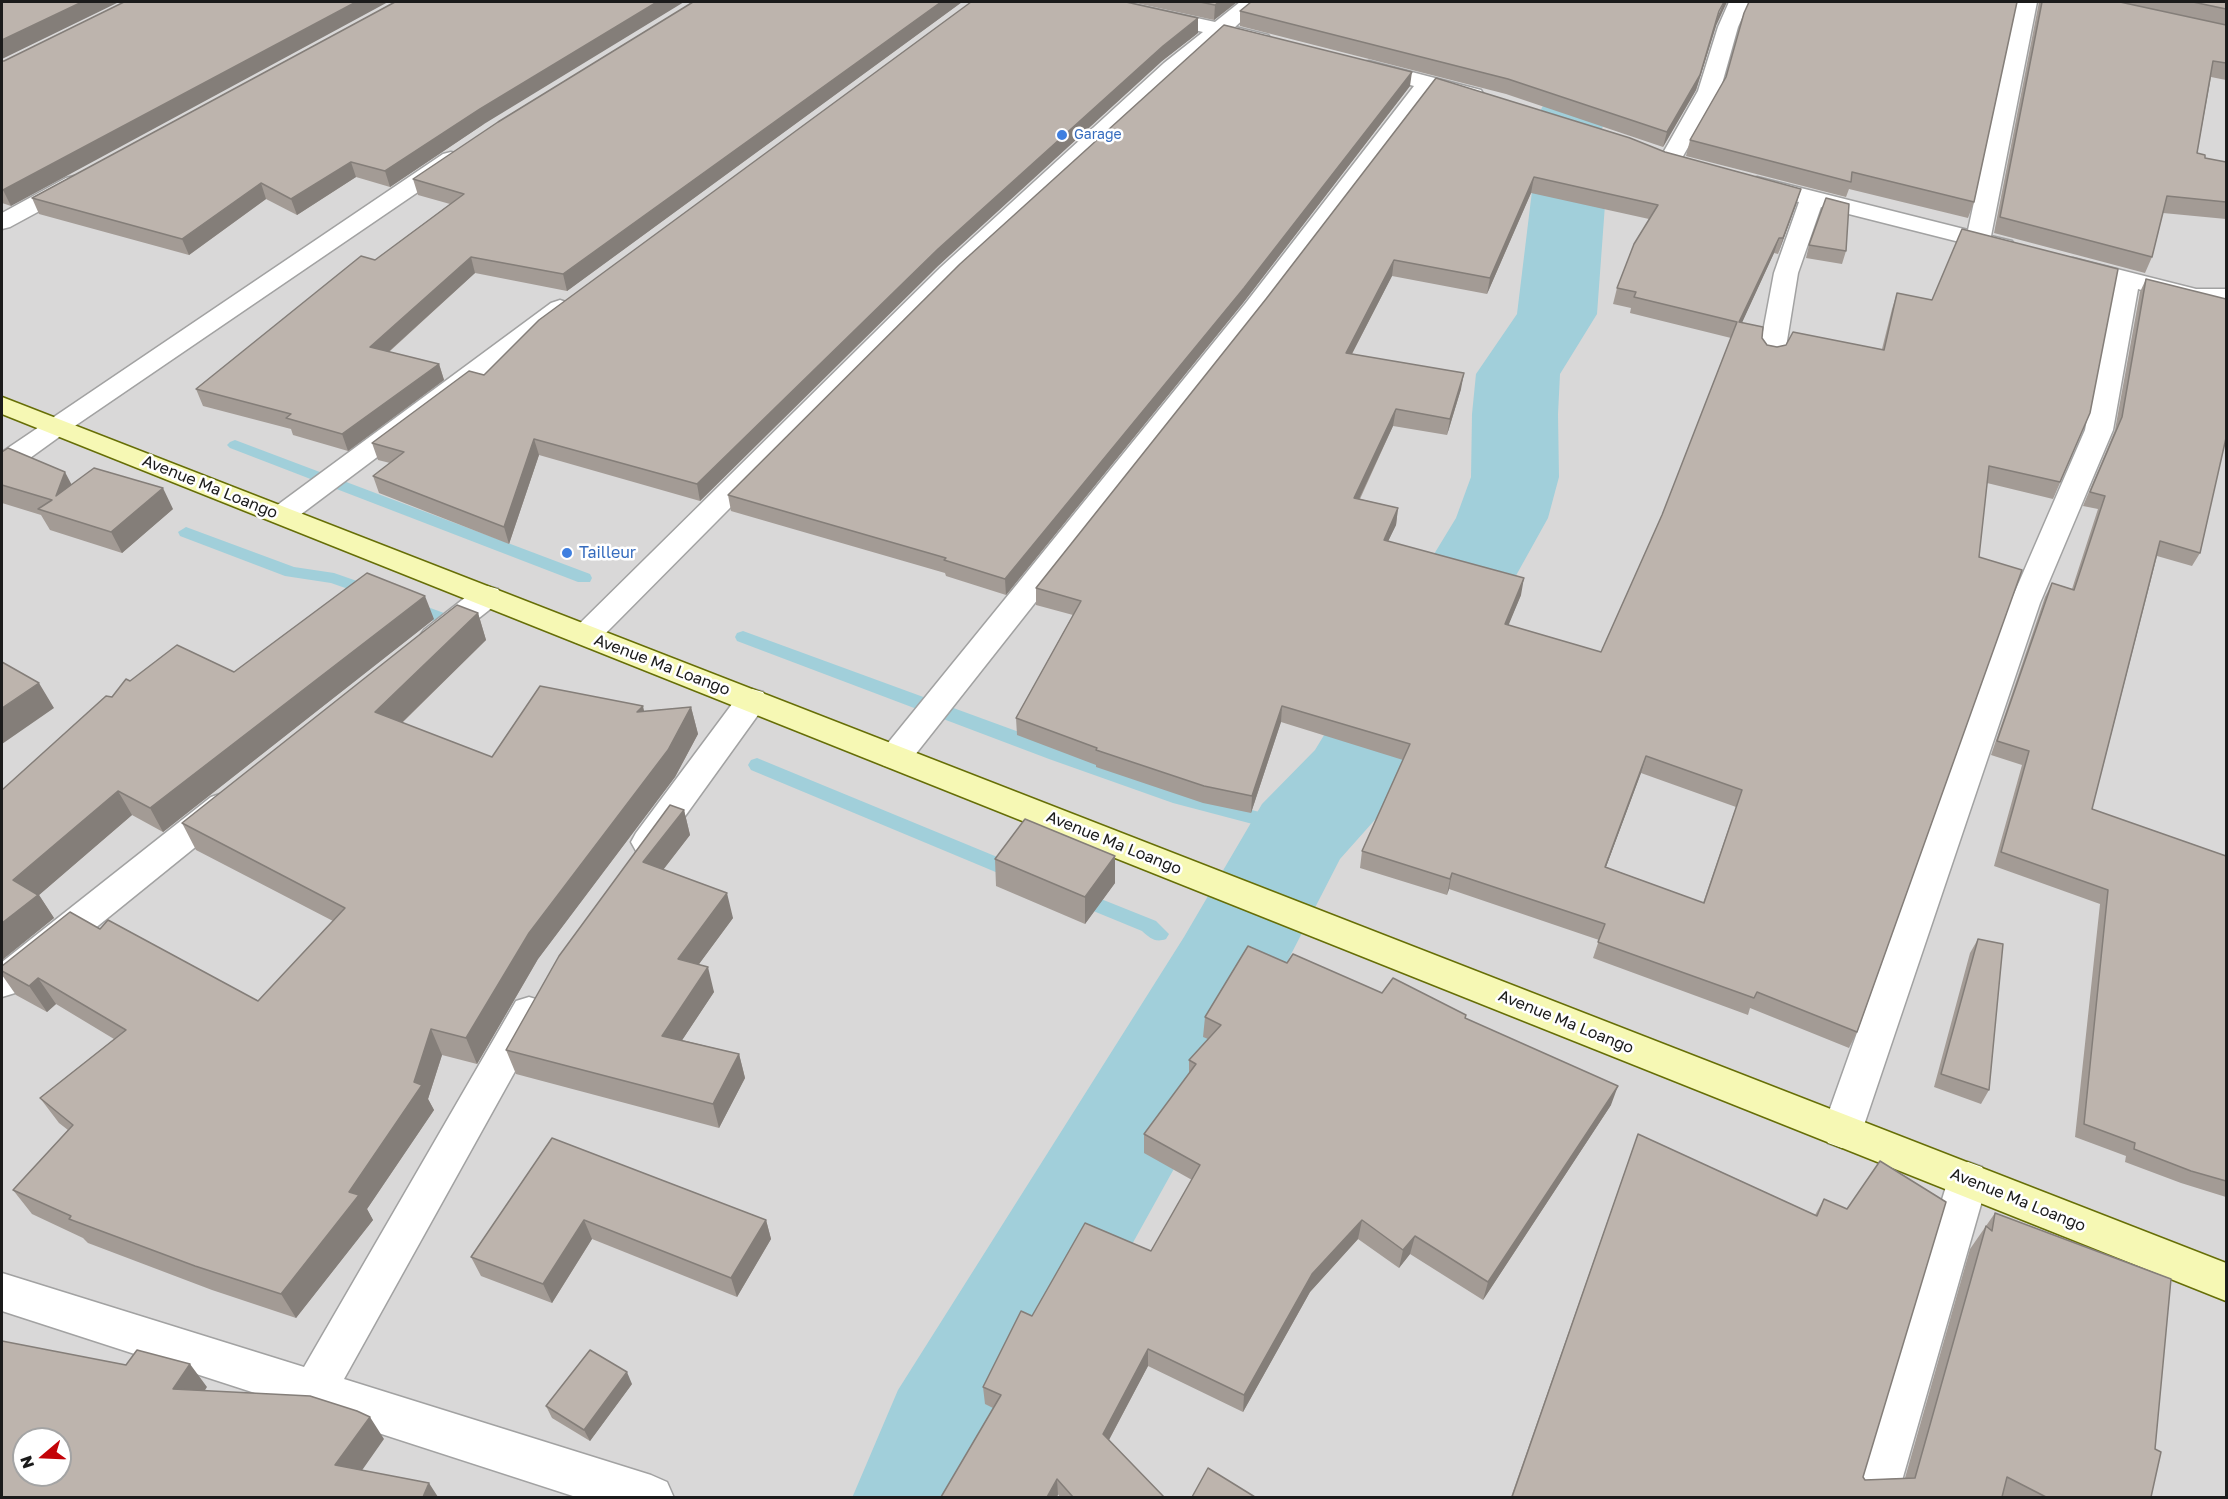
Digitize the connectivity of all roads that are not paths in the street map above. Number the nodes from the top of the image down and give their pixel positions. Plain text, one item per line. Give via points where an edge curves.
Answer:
1 (1098, 2) edge
2 (1252, 2) edge
3 (1738, 2) edge
4 (2027, 2) edge
5 (1220, 30) junction
6 (1281, 43) edge
7 (1348, 62) edge
8 (1427, 83) junction
9 (1497, 101) edge
10 (473, 144) edge
11 (1672, 160) edge
12 (95, 171) edge
13 (1735, 178) edge
14 (1812, 199) junction
15 (2, 222) edge
16 (1978, 239) junction
17 (2024, 252) edge
18 (2047, 258) edge
19 (2127, 280) junction
20 (577, 296) edge
21 (2226, 296) edge
22 (1772, 353) edge
23 (2, 405) edge
24 (56, 426) junction
25 (2, 465) edge
26 (282, 515) junction
27 (487, 596) junction
28 (586, 635) junction
29 (413, 655) edge
30 (752, 700) junction
31 (895, 757) junction
32 (246, 788) edge
33 (624, 873) edge
34 (547, 980) edge
35 (2, 982) edge
36 (1842, 1131) junction
37 (1968, 1180) junction
38 (2226, 1282) edge
39 (2, 1292) edge
40 (314, 1391) junction
41 (651, 1497) edge
42 (1874, 1497) edge

1 - 5 street
2 - 5 street
3 - 11 street via 1709,91
4 - 16 street
5 - 6 street
5 - 28 street via 1172,68 950,272
7 - 8 street
8 - 9 street
8 - 31 street via 1254,309
10 - 24 street
12 - 15 street
13 - 14 street
14 - 16 street
14 - 22 street via 1786,273
16 - 17 street
18 - 19 street
19 - 21 street via 2196,297
19 - 36 street via 2099,430 2025,603
20 - 26 street
23 - 24 main road, Avenue Ma Loango
24 - 25 street
24 - 26 main road, Avenue Ma Loango
26 - 27 main road, Avenue Ma Loango
27 - 28 main road, Avenue Ma Loango
27 - 29 street
28 - 30 main road, Avenue Ma Loango
30 - 31 main road, Avenue Ma Loango
30 - 33 street
31 - 36 main road, Avenue Ma Loango
32 - 35 street
34 - 40 street
36 - 37 main road, Avenue Ma Loango
37 - 38 main road, Avenue Ma Loango
37 - 42 street
39 - 40 street
40 - 41 street

